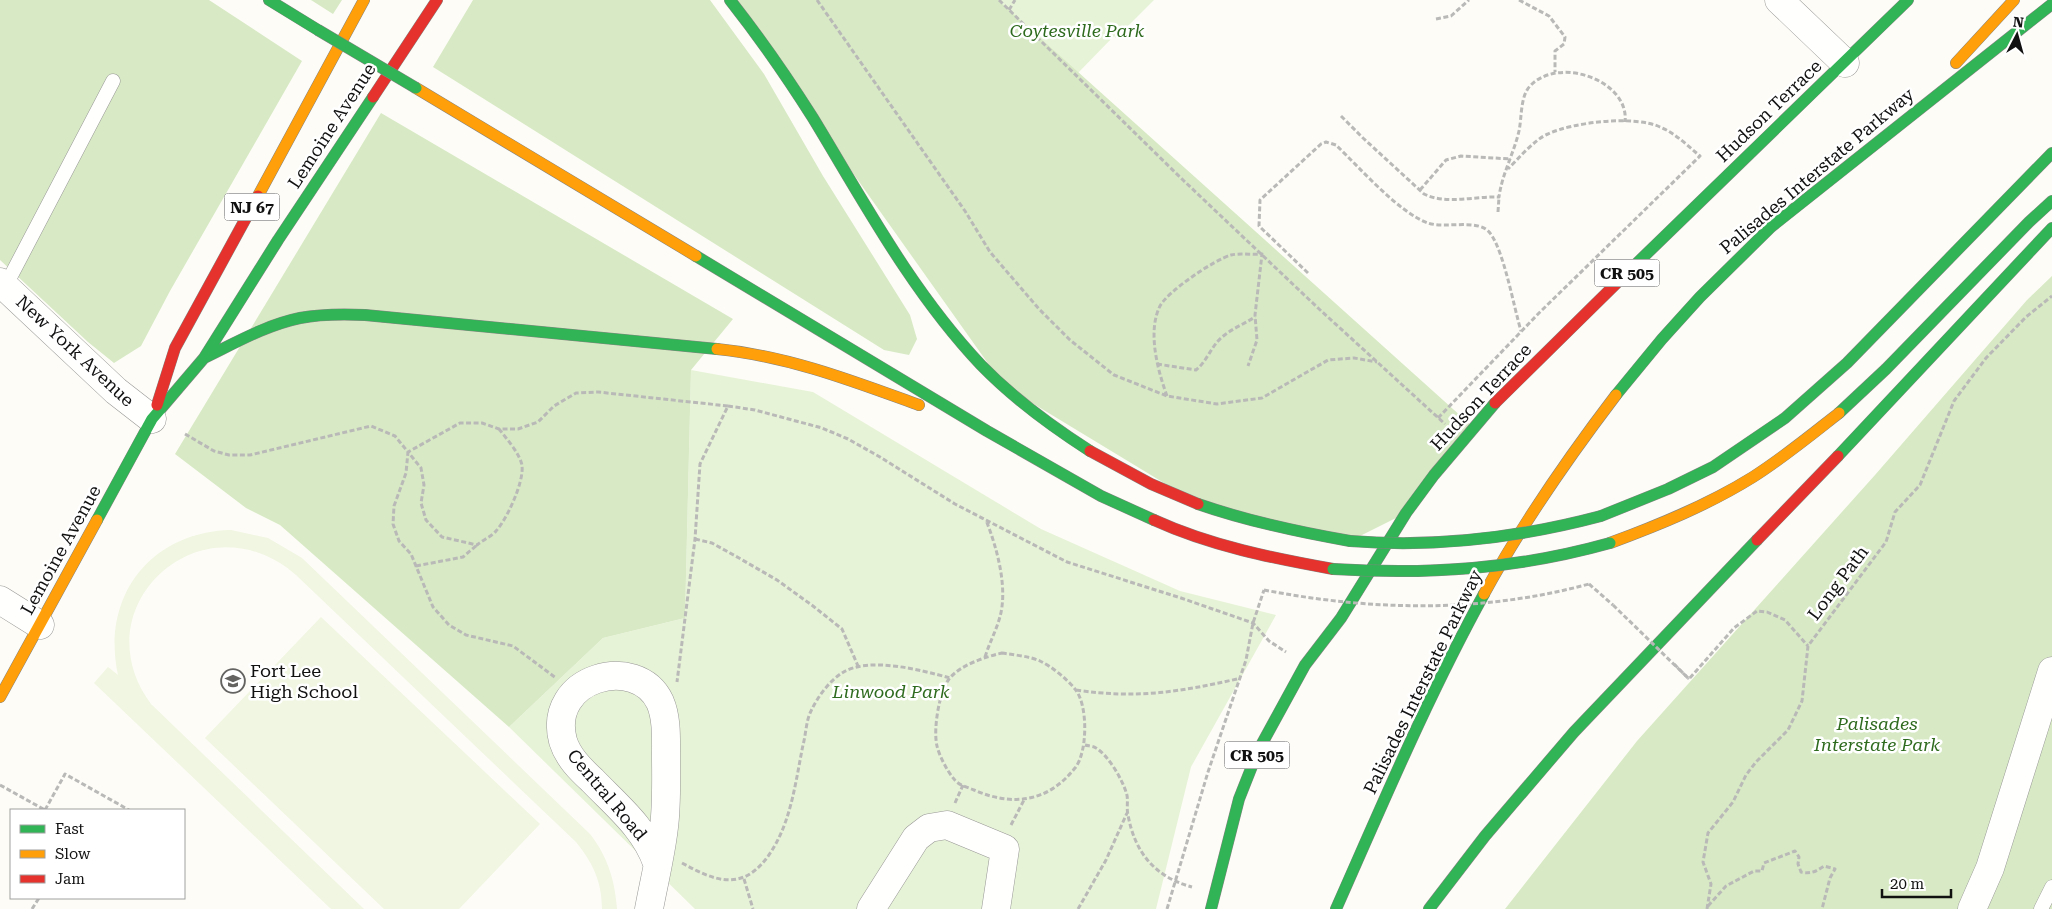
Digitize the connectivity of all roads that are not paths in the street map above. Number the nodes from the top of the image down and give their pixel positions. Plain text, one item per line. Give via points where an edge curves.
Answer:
1 (269, 0) edge
2 (364, 0) edge
3 (437, 0) edge
4 (730, 0) edge
5 (1778, 0) edge
6 (2014, 0) edge
7 (1906, 1) edge
8 (2052, 4) edge
9 (1845, 63) junction
10 (113, 81) dead end
11 (1905, 120) junction
12 (2052, 153) edge
13 (2052, 201) edge
14 (2052, 228) edge
15 (3, 284) edge
16 (204, 358) junction
17 (152, 419) junction
18 (987, 431) junction
19 (0, 600) edge
20 (40, 625) junction
21 (2052, 670) edge
22 (0, 697) edge
23 (658, 856) junction
24 (2052, 888) edge
25 (649, 909) edge
26 (871, 909) edge
27 (996, 909) edge
28 (1211, 909) edge
29 (1336, 909) edge
30 (1429, 909) edge
31 (1972, 909) edge
32 (2040, 909) edge

1 - 18 main road, bridge
2 - 17 main road, Lemoine Avenue / NJ 67 via 175,348
3 - 16 main road, Lemoine Avenue / NJ 67
4 - 12 main road, bridge via 780,66 922,293 964,346 1004,386 1085,448 1179,498 1272,528 1350,541 1397,545 1464,543 1529,534 1601,516 1713,467 1785,418 1828,382
5 - 9 street
6 - 11 main road
7 - 9 main road, Hudson Terrace / CR 505
8 - 11 main road, Palisades Interstate Parkway
9 - 28 main road, Hudson Terrace / CR 505 via 1499,399 1421,493 1341,618 1305,665 1258,751 1233,821
10 - 15 lane
11 - 29 main road, Palisades Interstate Parkway via 1742,254 1655,347 1584,439 1534,512 1467,625 1418,725
13 - 18 main road, bridge via 1880,376 1800,444 1707,502 1659,525 1610,543 1539,561 1466,571 1383,572 1333,569 1249,553 1171,528 1101,496
14 - 30 main road via 1580,726 1515,800
15 - 17 street, New York Avenue via 116,391
16 - 17 main road, Lemoine Avenue / NJ 67
16 - 18 main road via 284,322 338,314 729,348 830,372
17 - 20 main road, Lemoine Avenue / NJ 67
19 - 20 street
20 - 22 main road, Lemoine Avenue / NJ 67
21 - 31 street via 1990,868
23 - 23 street, Central Road via 639,829 571,757 564,742 563,711 569,697 588,682 611,676 637,681 657,697 663,711 666,735 664,827
23 - 25 street, Central Road
24 - 32 lane
26 - 27 street via 916,838 929,828 946,824 1005,849

